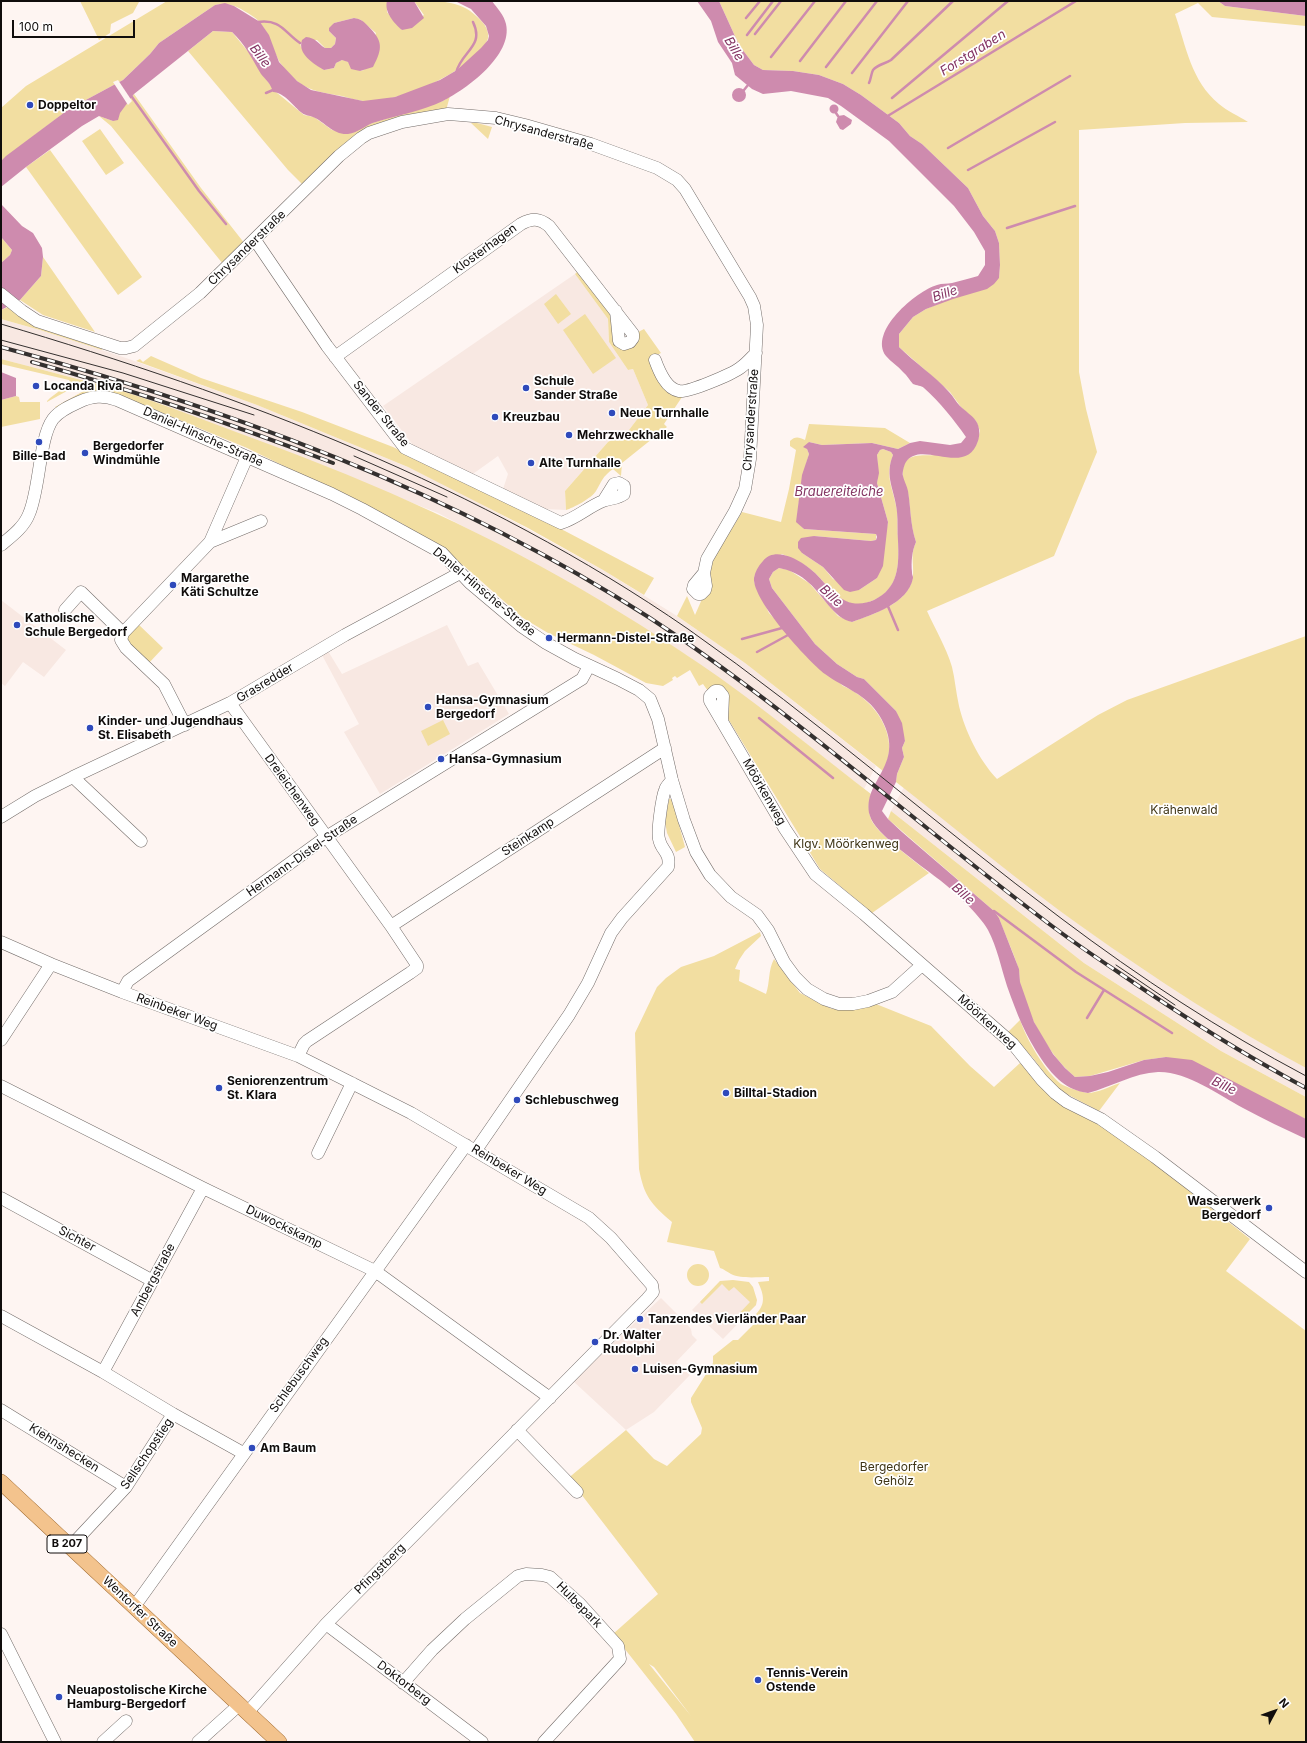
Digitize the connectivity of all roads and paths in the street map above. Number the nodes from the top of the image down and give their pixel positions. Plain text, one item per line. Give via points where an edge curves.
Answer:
1 (255, 240) junction
2 (1, 294) edge
3 (616, 311) dead end
4 (756, 353) junction
5 (336, 357) junction
6 (655, 360) dead end
7 (247, 457) junction
8 (604, 500) dead end
9 (261, 521) dead end
10 (210, 542) junction
11 (1, 545) edge
12 (460, 573) junction
13 (704, 573) dead end
14 (65, 610) dead end
15 (123, 633) junction
16 (589, 666) junction
17 (711, 692) dead end
18 (230, 703) junction
19 (185, 725) junction
20 (665, 748) junction
21 (73, 777) junction
22 (672, 780) junction
23 (1, 817) edge
24 (326, 837) junction
25 (141, 841) dead end
26 (391, 926) junction
27 (1, 942) edge
28 (51, 964) junction
29 (922, 965) junction
30 (122, 992) junction
31 (1, 1040) edge
32 (298, 1056) junction
33 (352, 1083) junction
34 (1, 1086) edge
35 (471, 1147) junction
36 (318, 1153) dead end
37 (203, 1188) junction
38 (1, 1198) edge
39 (375, 1271) junction
40 (1306, 1272) edge
41 (649, 1280) joint
42 (153, 1281) junction
43 (1, 1316) edge
44 (103, 1372) junction
45 (550, 1398) junction
46 (1, 1410) edge
47 (173, 1414) junction
48 (517, 1430) junction
49 (243, 1453) junction
50 (1, 1482) edge
51 (126, 1487) junction
52 (577, 1492) dead end
53 (70, 1547) junction
54 (134, 1607) junction
55 (326, 1624) junction
56 (1, 1634) edge
57 (404, 1683) junction
58 (243, 1709) junction
59 (126, 1721) dead end
60 (55, 1742) edge
61 (103, 1742) edge
62 (198, 1742) edge
63 (279, 1742) edge
64 (482, 1742) edge
65 (544, 1742) edge

1 - 2 street, Chrysanderstraße via 200,293 138,343 126,348 44,324 26,315
1 - 4 street, Chrysanderstraße via 339,156 369,134 402,122 448,114 503,120 591,144 657,168 677,180 685,189 752,302 757,325
1 - 5 street, Sander Straße
3 - 5 street, Klosterhagen via 549,226 536,219 529,220
4 - 6 street, Chrysanderstraße via 739,369 684,392 673,389 665,380
4 - 13 street, Chrysanderstraße via 750,459 745,489 707,559
5 - 8 street, Sander Straße via 405,448 561,523 572,520
7 - 10 street
7 - 11 street, Daniel-Hinsche-Straße via 117,400 100,396 83,400 65,409 51,424 44,443 29,514 21,527
7 - 12 street, Daniel-Hinsche-Straße via 369,512 442,553
9 - 10 street
10 - 15 street
12 - 16 street, Daniel-Hinsche-Straße via 520,626
12 - 18 street, Grasredder via 345,635
14 - 15 street via 82,588
15 - 19 street via 121,640 126,648 164,684
16 - 20 street, Daniel-Hinsche-Straße via 618,678 650,699 655,708
16 - 24 street, Hermann-Distel-Straße via 582,679
17 - 29 street, Möörkenweg via 710,701 785,829 815,874
18 - 19 street, Grasredder
18 - 24 street, Dreieichenweg
19 - 21 street, Grasredder
20 - 22 street, Daniel-Hinsche-Straße
20 - 26 street, Steinkamp
21 - 23 street, Grasredder
21 - 25 street
22 - 29 street, Daniel-Hinsche-Straße via 696,852 710,875 731,897 757,915 768,930 784,962 807,990 839,1004 868,1001 892,992
22 - 35 street, Schlebuschweg via 665,788 658,832 659,840 667,852 668,867 611,933 570,1015
24 - 26 street, Dreieichenweg
24 - 30 street, Hermann-Distel-Straße via 128,981
26 - 32 street, Dreieichenweg via 417,964 417,968 307,1041
27 - 28 street, Reinbeker Weg
28 - 30 street, Reinbeker Weg
28 - 31 street
29 - 40 street, Möörkenweg via 1013,1044 1055,1093 1101,1119 1156,1157
30 - 32 street, Reinbeker Weg
32 - 33 street, Reinbeker Weg
33 - 35 street, Reinbeker Weg
33 - 36 street
34 - 37 street, Duwockskamp
35 - 39 street, Schlebuschweg
35 - 41 street, Reinbeker Weg via 589,1218
37 - 39 street, Duwockskamp
37 - 42 street, Ambergstraße
38 - 42 street, Sichter
39 - 45 street, Duwockskamp
39 - 49 street, Schlebuschweg
41 - 45 street, Pfingstberg via 653,1289 647,1299
42 - 44 street, Ambergstraße
43 - 44 street
44 - 47 street
45 - 48 street, Pfingstberg
46 - 51 street, Kiehnshecken
47 - 49 street
47 - 51 street, Sellschopstieg
48 - 52 street
48 - 55 street, Pfingstberg
49 - 54 street, Schlebuschweg
50 - 53 main road, Wentorfer Straße / B 207
51 - 53 street, Sellschopstieg
53 - 54 main road, Wentorfer Straße / B 207
54 - 58 main road, Wentorfer Straße / B 207
55 - 57 street, Doktorberg
55 - 58 street, Pfingstberg
56 - 60 street
57 - 64 street, Doktorberg
57 - 65 street, Hulbepark via 432,1650 465,1619 518,1576 533,1574 550,1577 580,1604 618,1646 620,1659
58 - 62 street, Pfingstberg
58 - 63 main road, Wentorfer Straße / B 207
59 - 61 street

